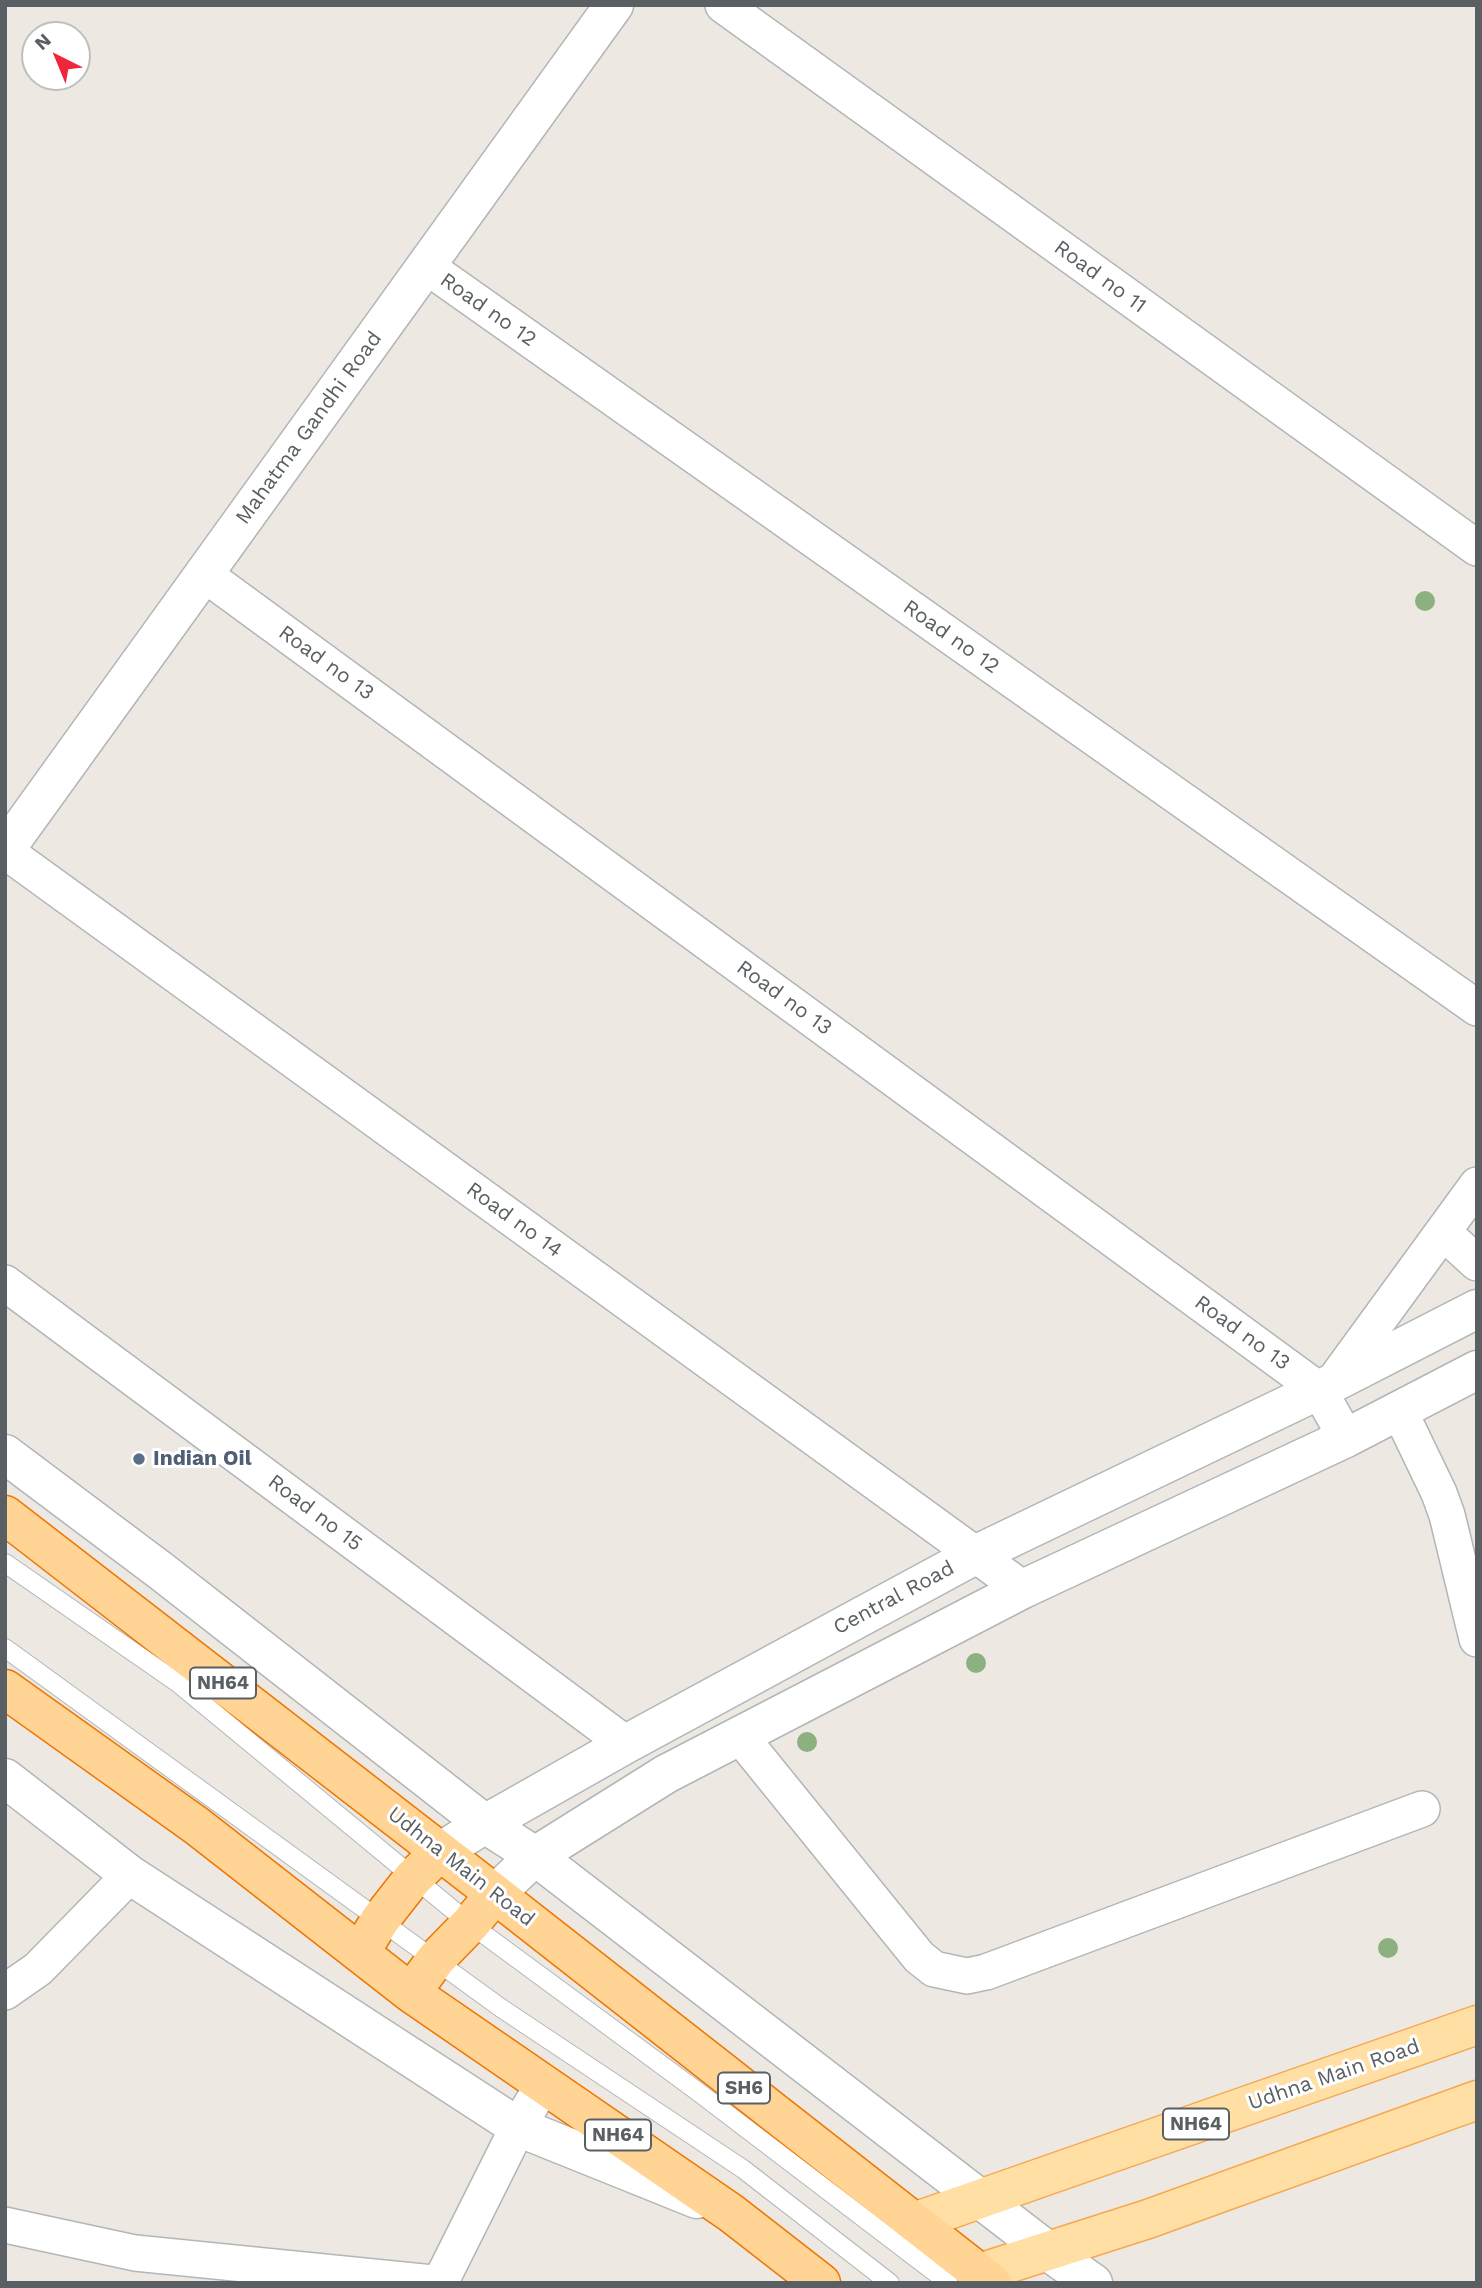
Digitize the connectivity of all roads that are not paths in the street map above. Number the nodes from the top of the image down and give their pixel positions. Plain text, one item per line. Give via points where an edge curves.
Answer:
1 (614, 5) edge
2 (723, 5) edge
3 (426, 266) junction
4 (1477, 548) edge
5 (204, 574) junction
6 (5, 850) edge
7 (1477, 1008) edge
8 (1477, 1185) edge
9 (1443, 1232) junction
10 (1477, 1263) edge
11 (5, 1283) edge
12 (1477, 1309) edge
13 (1477, 1370) edge
14 (1327, 1385) junction
15 (1399, 1410) junction
16 (1346, 1438) junction
17 (5, 1454) edge
18 (5, 1515) edge
19 (975, 1555) junction
20 (5, 1563) edge
21 (1023, 1589) junction
22 (1477, 1639) edge
23 (5, 1648) edge
24 (5, 1689) edge
25 (740, 1736) junction
26 (626, 1744) junction
27 (5, 1779) edge
28 (1422, 1809) dead end
29 (485, 1824) junction
30 (440, 1852) junction
31 (535, 1856) junction
32 (130, 1875) junction
33 (412, 1878) junction
34 (495, 1894) junction
35 (380, 1920) junction
36 (470, 1924) junction
37 (360, 1953) junction
38 (436, 1959) junction
39 (5, 1992) edge
40 (411, 1993) junction
41 (1477, 2025) edge
42 (544, 2084) junction
43 (1477, 2100) edge
44 (518, 2127) junction
45 (982, 2200) junction
46 (731, 2213) junction
47 (914, 2222) junction
48 (5, 2225) edge
49 (1049, 2252) junction
50 (974, 2279) edge
51 (433, 2283) edge
52 (440, 2283) edge
53 (821, 2283) edge
54 (890, 2283) edge
55 (1093, 2283) edge

1 - 3 street, Mahatma Gandhi Road
2 - 4 street, Road no 11
3 - 5 street, Mahatma Gandhi Road
3 - 7 street, Road no 12
5 - 6 street, Mahatma Gandhi Road
5 - 14 street, Road no 13
6 - 19 street, Road no 14
8 - 9 street
9 - 10 street
9 - 14 street
11 - 26 street, Road no 15
12 - 14 street, Central Road
13 - 15 street
14 - 16 street, Road no 13
14 - 19 street, Central Road
15 - 16 street
15 - 22 street via 1447,1515
16 - 21 street
17 - 29 street
18 - 30 highway, Udhna Main Road / NH64
19 - 21 street, Road no 14
19 - 26 street, Central Road
20 - 33 lane via 177,1684
21 - 25 street
23 - 35 lane
24 - 37 highway, NH64 via 197,1826
25 - 28 street via 919,1957 934,1969 967,1976
25 - 31 street via 666,1774
26 - 29 street, Central Road
27 - 32 street
29 - 30 street, Central Road
29 - 31 street
30 - 33 highway, Central Road
30 - 34 highway, Udhna Main Road / NH64
31 - 34 street
31 - 45 street
32 - 39 street via 38,1969
32 - 44 street
33 - 35 highway, Central Road
33 - 36 lane
34 - 36 highway
34 - 47 highway, Udhna Main Road / SH6
35 - 37 highway, Central Road
35 - 38 lane
36 - 38 highway
36 - 50 lane via 697,2091
37 - 40 highway, NH64
38 - 40 highway
38 - 54 lane via 510,2014 743,2169
40 - 42 highway, NH64
41 - 45 main road, Udhna Main Road / NH64
42 - 44 street
42 - 46 highway, NH64
43 - 49 main road
44 - 46 street
44 - 52 street
45 - 47 main road, Udhna Main Road / NH64
45 - 49 street
46 - 53 highway, NH64
47 - 50 highway, Udhna Main Road / SH6
48 - 51 street via 135,2253
49 - 50 main road
49 - 55 street

